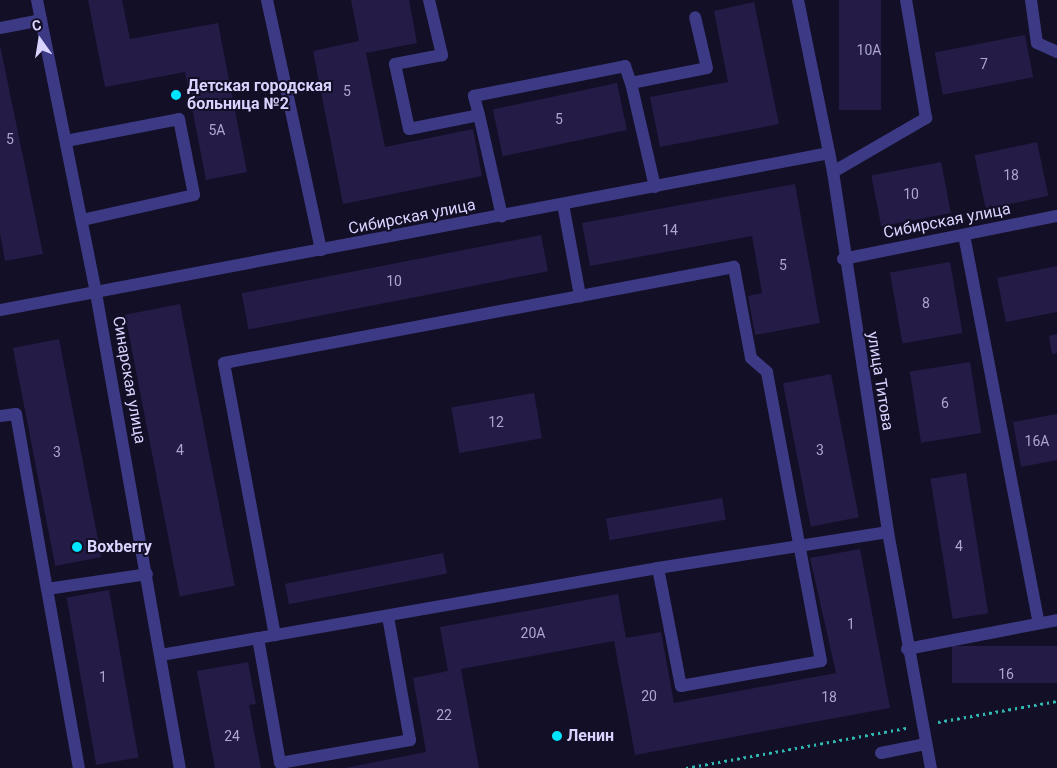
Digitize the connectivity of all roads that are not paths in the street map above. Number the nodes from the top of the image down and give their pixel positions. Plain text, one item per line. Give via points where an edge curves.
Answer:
1 (37, 0) edge
2 (267, 0) edge
3 (429, 0) edge
4 (798, 0) edge
5 (906, 0) edge
6 (1031, 0) edge
7 (695, 17) dead end
8 (41, 20) junction
9 (0, 28) edge
10 (1057, 52) edge
11 (631, 83) junction
12 (479, 115) junction
13 (66, 141) junction
14 (829, 153) junction
15 (833, 172) junction
16 (655, 187) junction
17 (563, 204) junction
18 (502, 216) junction
19 (1057, 216) edge
20 (82, 220) junction
21 (964, 235) junction
22 (321, 250) junction
23 (843, 259) junction
24 (96, 293) junction
25 (580, 296) junction
26 (0, 310) edge
27 (0, 416) edge
28 (888, 532) junction
29 (800, 544) junction
30 (658, 568) junction
31 (147, 574) junction
32 (47, 589) junction
33 (388, 617) junction
34 (1057, 620) edge
35 (1039, 623) junction
36 (275, 635) junction
37 (258, 638) junction
38 (908, 649) junction
39 (161, 655) junction
40 (926, 744) junction
41 (881, 752) dead end
42 (79, 768) edge
43 (180, 768) edge
44 (931, 768) edge

1 - 8 street, Синарская улица
2 - 22 street
3 - 12 street via 442,55 395,64 409,129
4 - 14 street, улица Титова
5 - 15 street via 926,118
6 - 10 street via 1037,43
7 - 11 street via 707,68
8 - 9 street
8 - 13 street, Синарская улица
11 - 12 street via 625,66 474,96
11 - 16 street
12 - 18 street
13 - 20 street, Синарская улица
13 - 20 street via 179,119 194,195
14 - 15 street, улица Титова
14 - 16 street, Сибирская улица
15 - 23 street, улица Титова
16 - 17 street, Сибирская улица
17 - 18 street, Сибирская улица
17 - 25 street
18 - 22 street, Сибирская улица
19 - 21 street, Сибирская улица
20 - 24 street, Синарская улица
21 - 23 street, Сибирская улица
21 - 35 street
22 - 24 street, Сибирская улица
23 - 28 street, улица Титова
24 - 26 street, Сибирская улица
24 - 31 street, Синарская улица
25 - 29 street via 734,267 751,358 767,372
25 - 36 street via 224,363
27 - 32 street via 16,414
28 - 29 street
28 - 38 street, улица Титова
29 - 30 street
29 - 30 street via 821,661 681,686
30 - 33 street
31 - 32 street
31 - 39 street, Синарская улица
32 - 42 street
33 - 36 street
33 - 37 street via 410,740 280,763
34 - 35 street
35 - 38 street
36 - 37 street
37 - 39 street
38 - 40 street, улица Титова
39 - 43 street, Синарская улица
40 - 41 street
40 - 44 street, улица Титова

